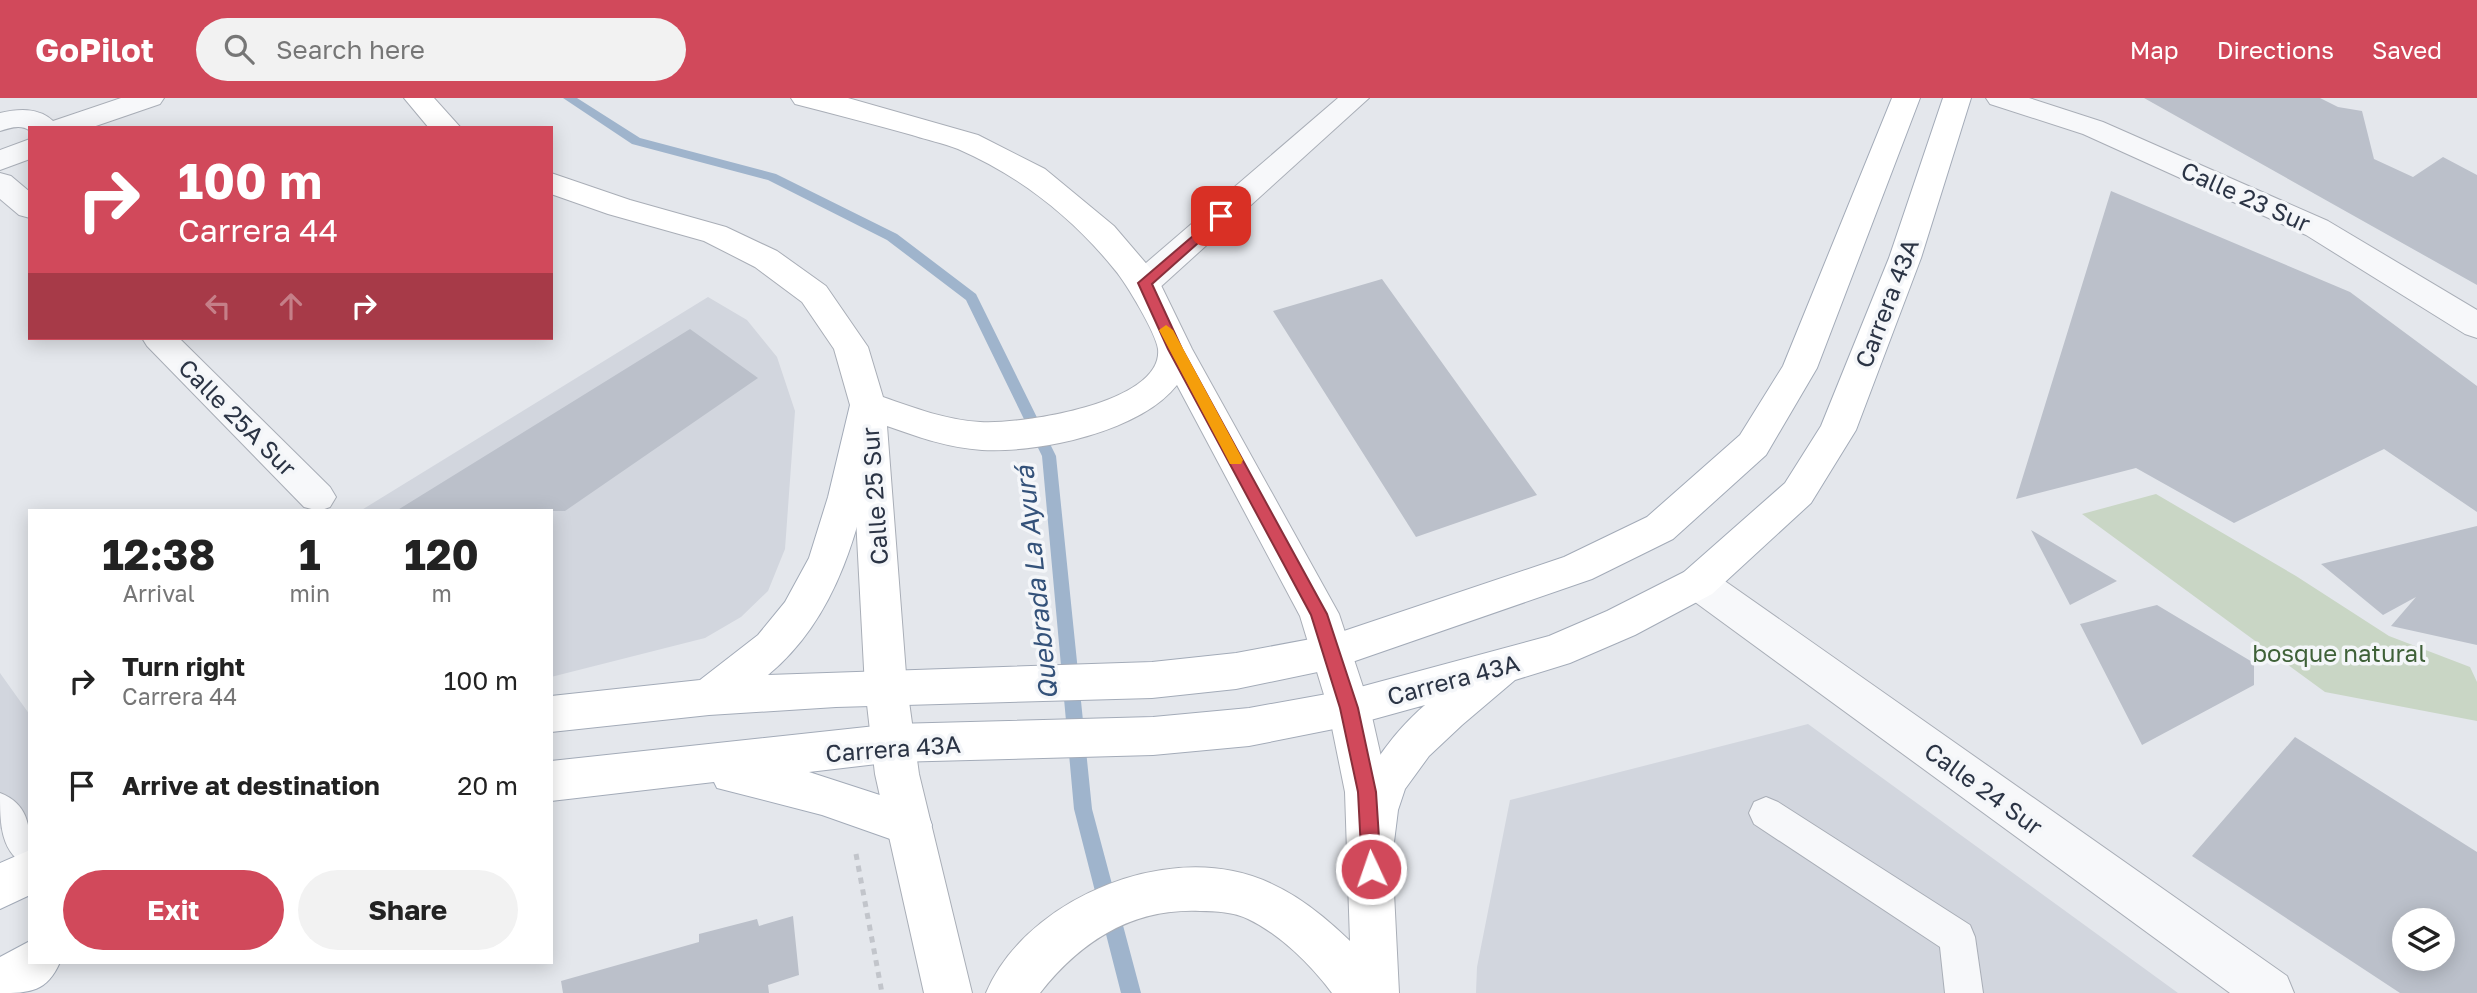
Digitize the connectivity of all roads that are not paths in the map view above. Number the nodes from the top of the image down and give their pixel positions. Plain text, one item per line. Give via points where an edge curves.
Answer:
1 (105, 98) edge
2 (150, 98) edge
3 (418, 98) edge
4 (805, 98) edge
5 (1355, 98) edge
6 (1957, 98) edge
7 (2000, 98) edge
8 (1901, 99) edge
9 (850, 102) edge
10 (30, 123) edge
11 (444, 126) edge
12 (0, 161) edge
13 (0, 183) edge
14 (553, 184) edge
15 (28, 206) edge
16 (1144, 283) junction
17 (2477, 326) edge
18 (161, 340) edge
19 (1175, 349) junction
20 (868, 405) junction
21 (317, 497) dead end
22 (1698, 583) junction
23 (1332, 652) junction
24 (1508, 664) junction
25 (886, 687) junction
26 (709, 696) junction
27 (1349, 708) junction
28 (553, 714) edge
29 (894, 743) junction
30 (663, 768) junction
31 (553, 781) edge
32 (0, 809) edge
33 (1766, 813) dead end
34 (910, 825) junction
35 (28, 849) edge
36 (1370, 850) junction
37 (28, 872) edge
38 (0, 887) edge
39 (33, 964) edge
40 (1023, 976) edge
41 (0, 984) edge
42 (948, 993) edge
43 (1362, 993) edge
44 (1375, 993) edge
45 (1964, 993) edge
46 (2270, 993) edge

1 - 10 street
2 - 10 street
3 - 11 main road
4 - 9 main road
5 - 16 street
6 - 22 main road, Carrera 43A via 1905,258 1838,430 1798,493
7 - 17 street, Calle 23 Sur via 2093,128 2318,228
8 - 23 main road via 1800,368 1753,445 1660,528 1567,572
9 - 16 main road via 967,142 1034,176 1103,233
10 - 12 street
13 - 15 street
14 - 20 main road, Calle 25 Sur via 619,208 715,234 766,259 814,294 829,315 851,347
16 - 19 main road
18 - 21 street, Calle 25A Sur
19 - 20 main road via 1168,371 1149,392 1080,424 1036,435 962,435
19 - 23 main road via 1319,614
20 - 25 main road, Calle 25 Sur
20 - 26 main road via 831,554 808,602 779,640
22 - 24 main road, Carrera 43A via 1621,624 1556,651
22 - 46 street, Calle 24 Sur
23 - 25 main road via 1236,671 1152,680
23 - 27 main road
24 - 27 main road, Carrera 43A
24 - 36 main road via 1416,740 1397,763 1380,797
25 - 26 main road
25 - 29 main road, Calle 25 Sur
26 - 28 main road
27 - 29 main road, Carrera 43A via 1249,727 1153,736
27 - 36 main road via 1367,792
29 - 30 main road, Carrera 43A
29 - 34 main road, Calle 25 Sur
30 - 31 main road, Carrera 43A
30 - 34 main road via 728,773 790,785
32 - 35 lane
33 - 45 lane via 1957,937
34 - 42 main road, Calle 25 Sur
36 - 44 main road
37 - 38 main road
39 - 41 main road
40 - 43 main road via 1084,919 1139,894 1198,887 1256,899 1302,927 1342,964

